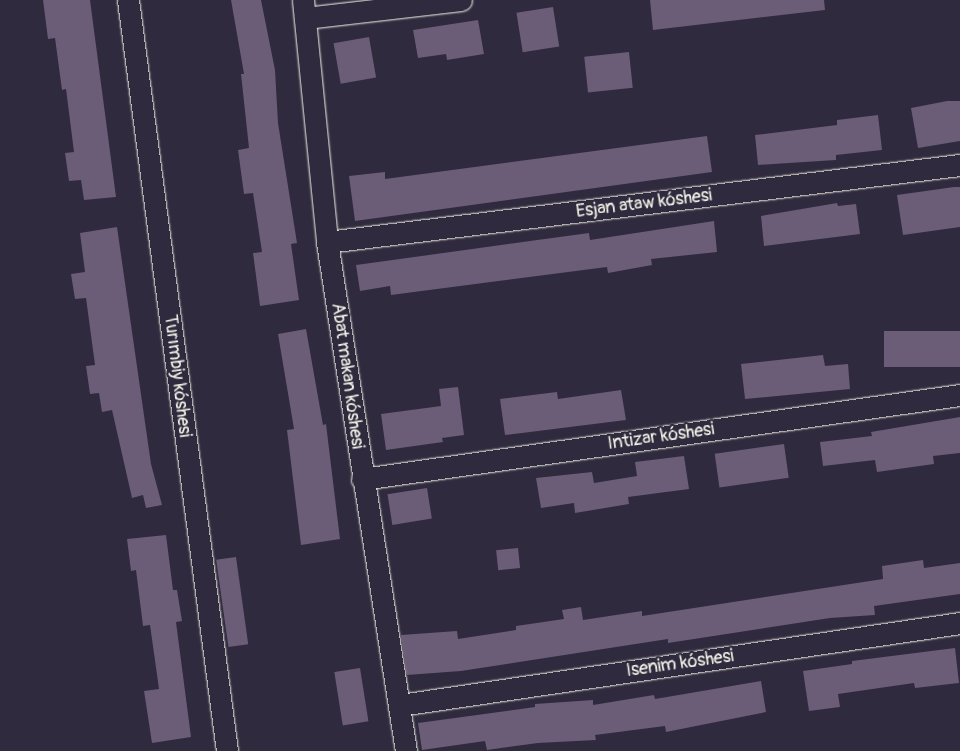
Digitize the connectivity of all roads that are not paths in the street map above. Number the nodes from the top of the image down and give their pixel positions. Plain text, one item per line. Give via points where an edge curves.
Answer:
1 (128, 0) edge
2 (461, 0) edge
3 (304, 9) edge
4 (960, 165) edge
5 (327, 242) junction
6 (960, 395) edge
7 (362, 479) junction
8 (960, 623) edge
9 (400, 705) junction
10 (227, 751) edge
11 (406, 751) edge

1 - 10 street, Turımbiy kóshesi
2 - 3 street
3 - 5 street, Abat makan kóshesi
4 - 5 street, Esjan ataw kóshesi
5 - 7 street, Abat makan kóshesi
6 - 7 street, Intizar kóshesi
7 - 9 street, Abat makan kóshesi
8 - 9 street, Isenim kóshesi
9 - 11 street, Abat makan kóshesi

